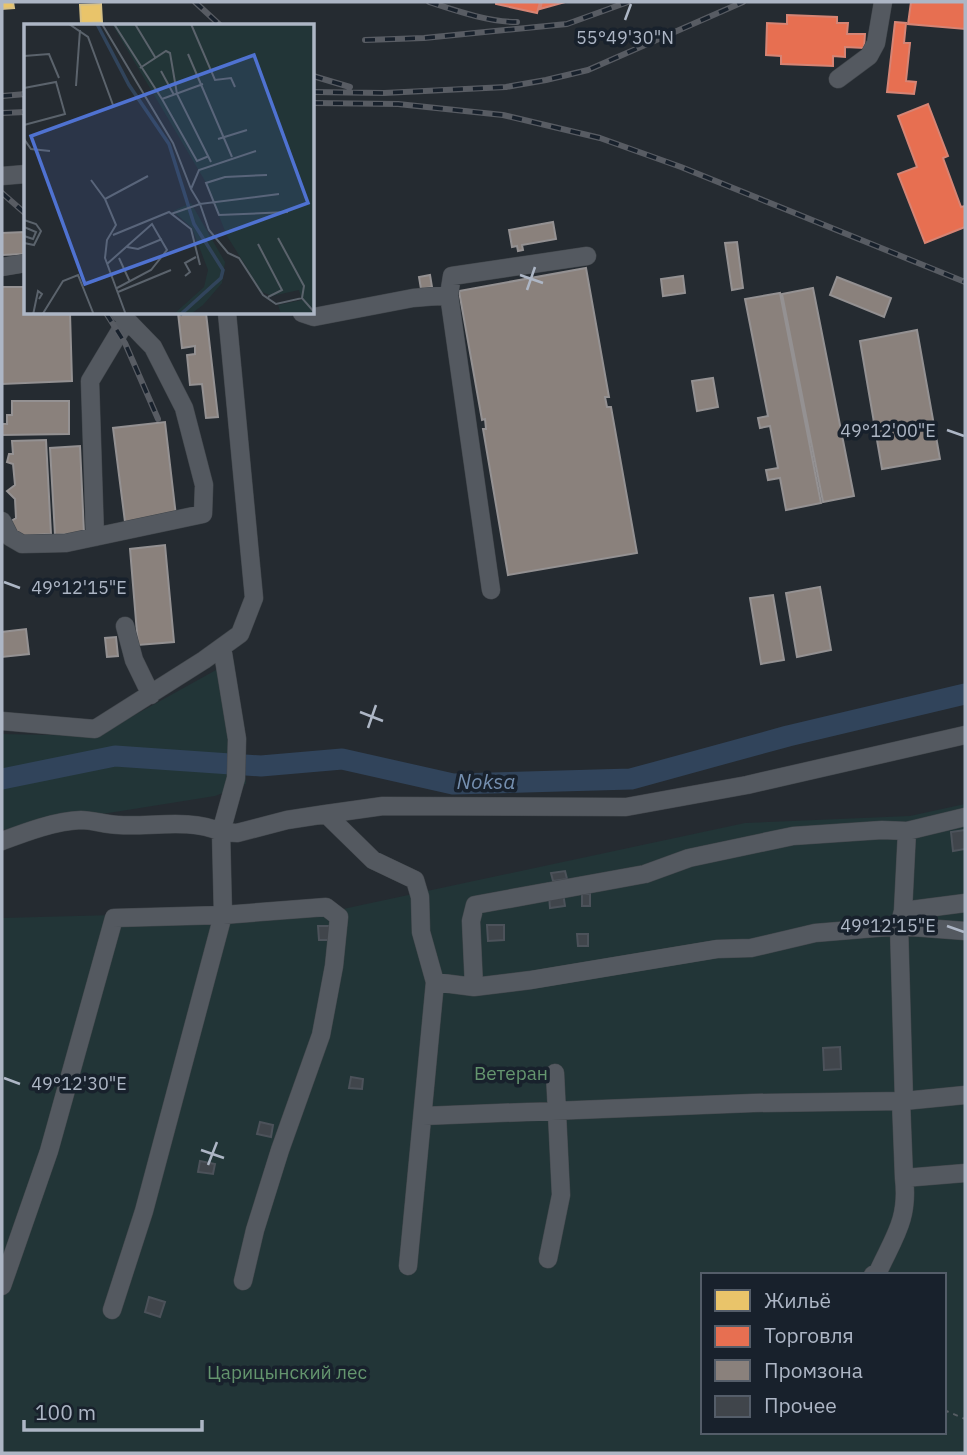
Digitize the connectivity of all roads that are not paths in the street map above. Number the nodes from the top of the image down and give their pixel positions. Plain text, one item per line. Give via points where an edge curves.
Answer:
1 (883, 2) edge
2 (838, 79) dead end
3 (24, 174) edge
4 (2, 176) edge
5 (587, 256) dead end
6 (24, 263) edge
7 (2, 267) edge
8 (449, 295) junction
9 (227, 315) edge
10 (308, 315) edge
11 (123, 317) edge
12 (2, 522) edge
13 (95, 537) junction
14 (491, 590) dead end
15 (125, 626) dead end
16 (222, 647) junction
17 (151, 695) junction
18 (2, 721) edge
19 (965, 735) edge
20 (326, 814) junction
21 (965, 817) edge
22 (221, 831) junction
23 (907, 831) junction
24 (2, 841) edge
25 (965, 903) edge
26 (223, 915) junction
27 (901, 919) junction
28 (965, 931) edge
29 (435, 982) junction
30 (474, 987) junction
31 (555, 1073) dead end
32 (965, 1094) edge
33 (902, 1101) junction
34 (556, 1110) junction
35 (423, 1116) junction
36 (965, 1173) edge
37 (904, 1178) junction
38 (548, 1259) dead end
39 (408, 1266) dead end
40 (876, 1273) edge
41 (243, 1281) dead end
42 (2, 1286) edge
43 (112, 1310) dead end

1 - 2 street via 876,43 869,56
3 - 4 street
5 - 8 street via 452,276
6 - 7 street
8 - 10 street
8 - 14 street
9 - 16 street via 254,598 240,634
11 - 13 street via 90,381
11 - 13 street via 153,347 184,408 204,485 203,514
12 - 13 street via 10,537 22,544
15 - 17 street via 134,660
16 - 17 street
16 - 22 street via 237,739 236,778
17 - 18 street via 95,729
19 - 20 street via 747,785 626,807 383,806
20 - 22 street via 237,833
20 - 29 street via 373,860 415,880 421,932
21 - 23 street
22 - 24 street via 81,820
22 - 26 street
23 - 27 street
23 - 30 street via 793,836 689,858 645,874 475,905 471,922
25 - 27 street
26 - 41 street via 326,908 339,916 321,1035 273,1172
26 - 42 street via 114,918 49,1151
26 - 43 street via 144,1211
27 - 28 street
27 - 30 street via 751,948
27 - 33 street
29 - 30 street
29 - 35 street
31 - 34 street
32 - 33 street
33 - 34 street
33 - 37 street
34 - 35 street
34 - 38 street via 561,1195
35 - 39 street
36 - 37 street
37 - 40 street via 903,1217

